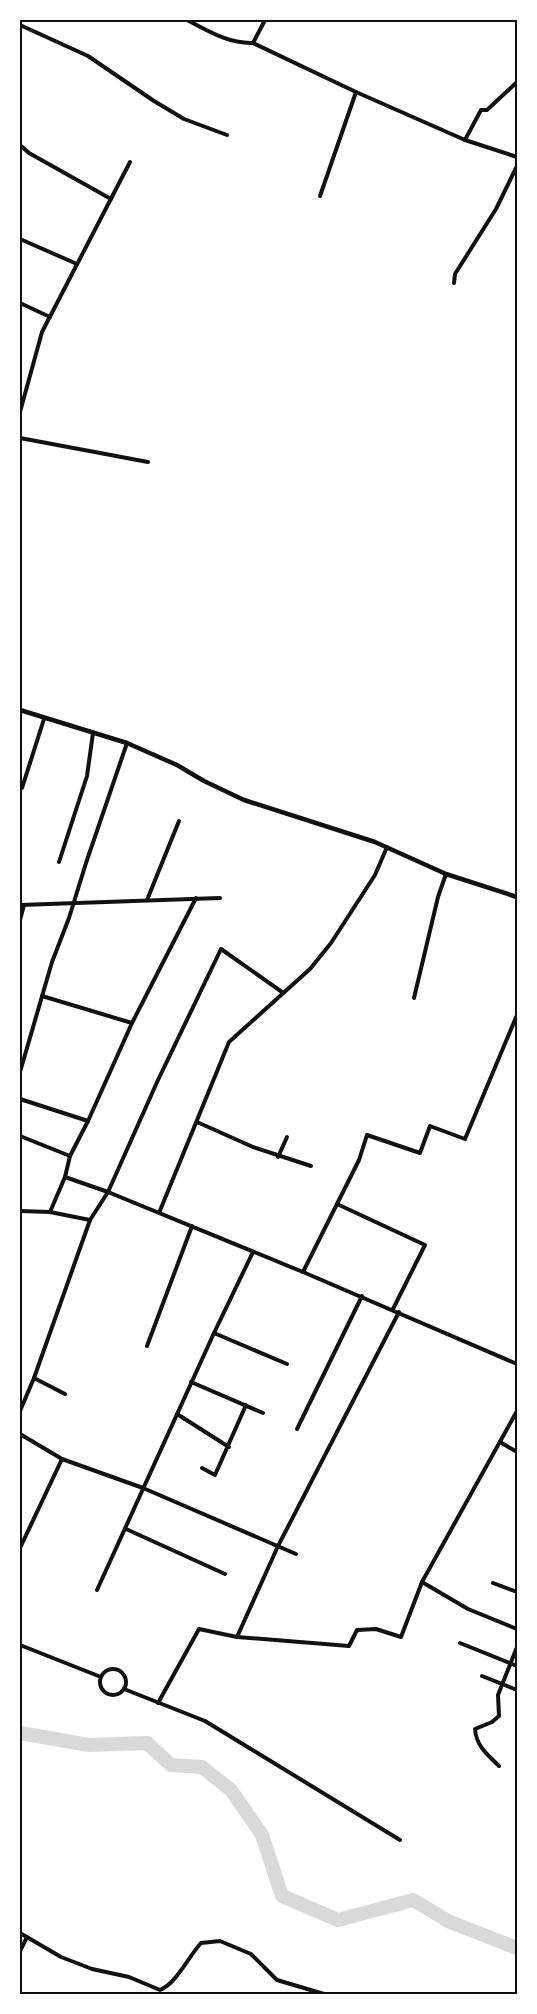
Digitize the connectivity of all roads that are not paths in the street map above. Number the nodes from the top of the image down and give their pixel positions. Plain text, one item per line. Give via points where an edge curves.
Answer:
1 (187, 20) edge
2 (265, 20) edge
3 (20, 25) edge
4 (253, 42) junction
5 (517, 82) edge
6 (356, 92) junction
7 (227, 135) dead end
8 (465, 140) junction
9 (20, 145) edge
10 (517, 157) edge
11 (130, 162) dead end
12 (517, 166) edge
13 (320, 196) dead end
14 (111, 199) junction
15 (20, 239) edge
16 (77, 264) junction
17 (454, 283) dead end
18 (20, 303) edge
19 (50, 317) junction
20 (20, 412) edge
21 (20, 438) edge
22 (148, 462) dead end
23 (20, 710) edge
24 (44, 719) junction
25 (93, 733) junction
26 (127, 743) junction
27 (22, 788) dead end
28 (179, 821) dead end
29 (387, 847) junction
30 (59, 862) dead end
31 (446, 874) junction
32 (517, 897) edge
33 (196, 898) junction
34 (220, 898) dead end
35 (147, 900) junction
36 (74, 903) junction
37 (22, 905) edge
38 (20, 920) edge
39 (282, 992) junction
40 (42, 996) junction
41 (414, 998) dead end
42 (517, 1015) edge
43 (132, 1023) junction
44 (20, 1072) edge
45 (20, 1099) edge
46 (88, 1121) junction
47 (197, 1122) junction
48 (20, 1136) edge
49 (287, 1137) dead end
50 (70, 1156) junction
51 (278, 1156) junction
52 (310, 1166) dead end
53 (66, 1177) junction
54 (108, 1192) junction
55 (337, 1204) junction
56 (20, 1211) edge
57 (50, 1212) junction
58 (158, 1213) junction
59 (90, 1220) junction
60 (192, 1226) junction
61 (253, 1252) junction
62 (303, 1272) junction
63 (362, 1296) junction
64 (392, 1309) junction
65 (399, 1312) junction
66 (214, 1333) junction
67 (147, 1346) dead end
68 (287, 1364) dead end
69 (517, 1364) edge
70 (34, 1378) junction
71 (191, 1382) junction
72 (65, 1394) dead end
73 (246, 1405) junction
74 (20, 1411) edge
75 (517, 1412) edge
76 (263, 1413) dead end
77 (177, 1414) junction
78 (297, 1429) dead end
79 (20, 1434) edge
80 (500, 1442) junction
81 (229, 1447) junction
82 (517, 1452) edge
83 (62, 1459) junction
84 (202, 1468) dead end
85 (144, 1488) junction
86 (126, 1529) junction
87 (278, 1546) junction
88 (20, 1548) edge
89 (296, 1554) dead end
90 (225, 1574) dead end
91 (422, 1582) junction
92 (493, 1583) dead end
93 (97, 1590) dead end
94 (517, 1592) edge
95 (517, 1629) edge
96 (237, 1637) junction
97 (460, 1643) dead end
98 (20, 1644) edge
99 (517, 1647) edge
100 (511, 1664) junction
101 (517, 1666) edge
102 (482, 1676) dead end
103 (101, 1677) junction
104 (502, 1684) junction
105 (124, 1689) junction
106 (517, 1690) edge
107 (158, 1703) junction
108 (499, 1766) dead end
109 (400, 1840) dead end
110 (20, 1934) edge
111 (27, 1938) junction
112 (20, 1951) edge
113 (160, 1992) edge
114 (324, 1994) edge
115 (339, 1994) edge
116 (352, 1994) edge

1 - 4 street via 221,37 242,43
2 - 4 street
3 - 7 street via 88,56 184,119
4 - 6 street
5 - 8 street via 487,110 481,110
6 - 8 street
6 - 13 street
8 - 10 street
9 - 14 street
11 - 14 street
12 - 17 street via 496,209 455,274
14 - 16 street
15 - 16 street
16 - 19 street
18 - 19 street
19 - 20 street via 42,332
21 - 22 street
23 - 24 street
24 - 25 street
24 - 27 street
25 - 26 street
25 - 30 street via 87,776
26 - 29 street via 244,800
26 - 36 street
28 - 35 street
29 - 31 street
29 - 39 street via 375,875 331,943 310,969
31 - 32 street
31 - 41 street
33 - 34 street
33 - 35 street
33 - 43 street
35 - 36 street
36 - 37 street
36 - 40 street
37 - 38 street
39 - 47 street via 229,1042
39 - 54 street via 221,949
40 - 43 street
40 - 44 street
42 - 55 street via 465,1139 430,1126 420,1153 367,1135 359,1160
43 - 46 street
45 - 46 street
46 - 50 street
47 - 51 street
47 - 58 street
48 - 50 street
49 - 51 street
50 - 53 street
51 - 52 street
53 - 54 street
53 - 57 street
54 - 58 street
54 - 59 street
55 - 62 street
55 - 64 street via 425,1245
56 - 57 street
57 - 59 street
58 - 60 street
59 - 70 street
60 - 61 street
60 - 67 street
61 - 62 street
61 - 66 street
62 - 63 street
63 - 64 street
63 - 78 street
64 - 65 street
65 - 69 street
65 - 87 street
66 - 68 street
66 - 71 street
70 - 72 street
70 - 74 street
71 - 73 street
71 - 77 street
73 - 76 street
73 - 81 street
75 - 80 street
77 - 81 street
77 - 85 street
79 - 83 street
80 - 82 street
80 - 91 street
81 - 84 street via 215,1475
83 - 85 street
83 - 88 street
85 - 86 street
85 - 87 street
86 - 90 street
86 - 93 street
87 - 89 street
87 - 96 street
91 - 95 street via 468,1609
91 - 96 street via 401,1637 376,1629 357,1630 349,1646
92 - 94 street
96 - 107 street via 199,1629
97 - 100 street
98 - 103 street
99 - 100 street
100 - 101 street
100 - 104 street
102 - 104 street
103 - 105 street via 102,1689 108,1694 117,1694
103 - 105 street via 110,1670 119,1671 124,1677
104 - 106 street
104 - 108 street via 498,1695 499,1716 474,1729 481,1748
105 - 107 street
107 - 109 street via 205,1721
110 - 111 street
111 - 112 street
111 - 113 street via 61,1957 129,1977
113 - 114 street via 202,1943 220,1941 250,1954 277,1980
115 - 116 street

